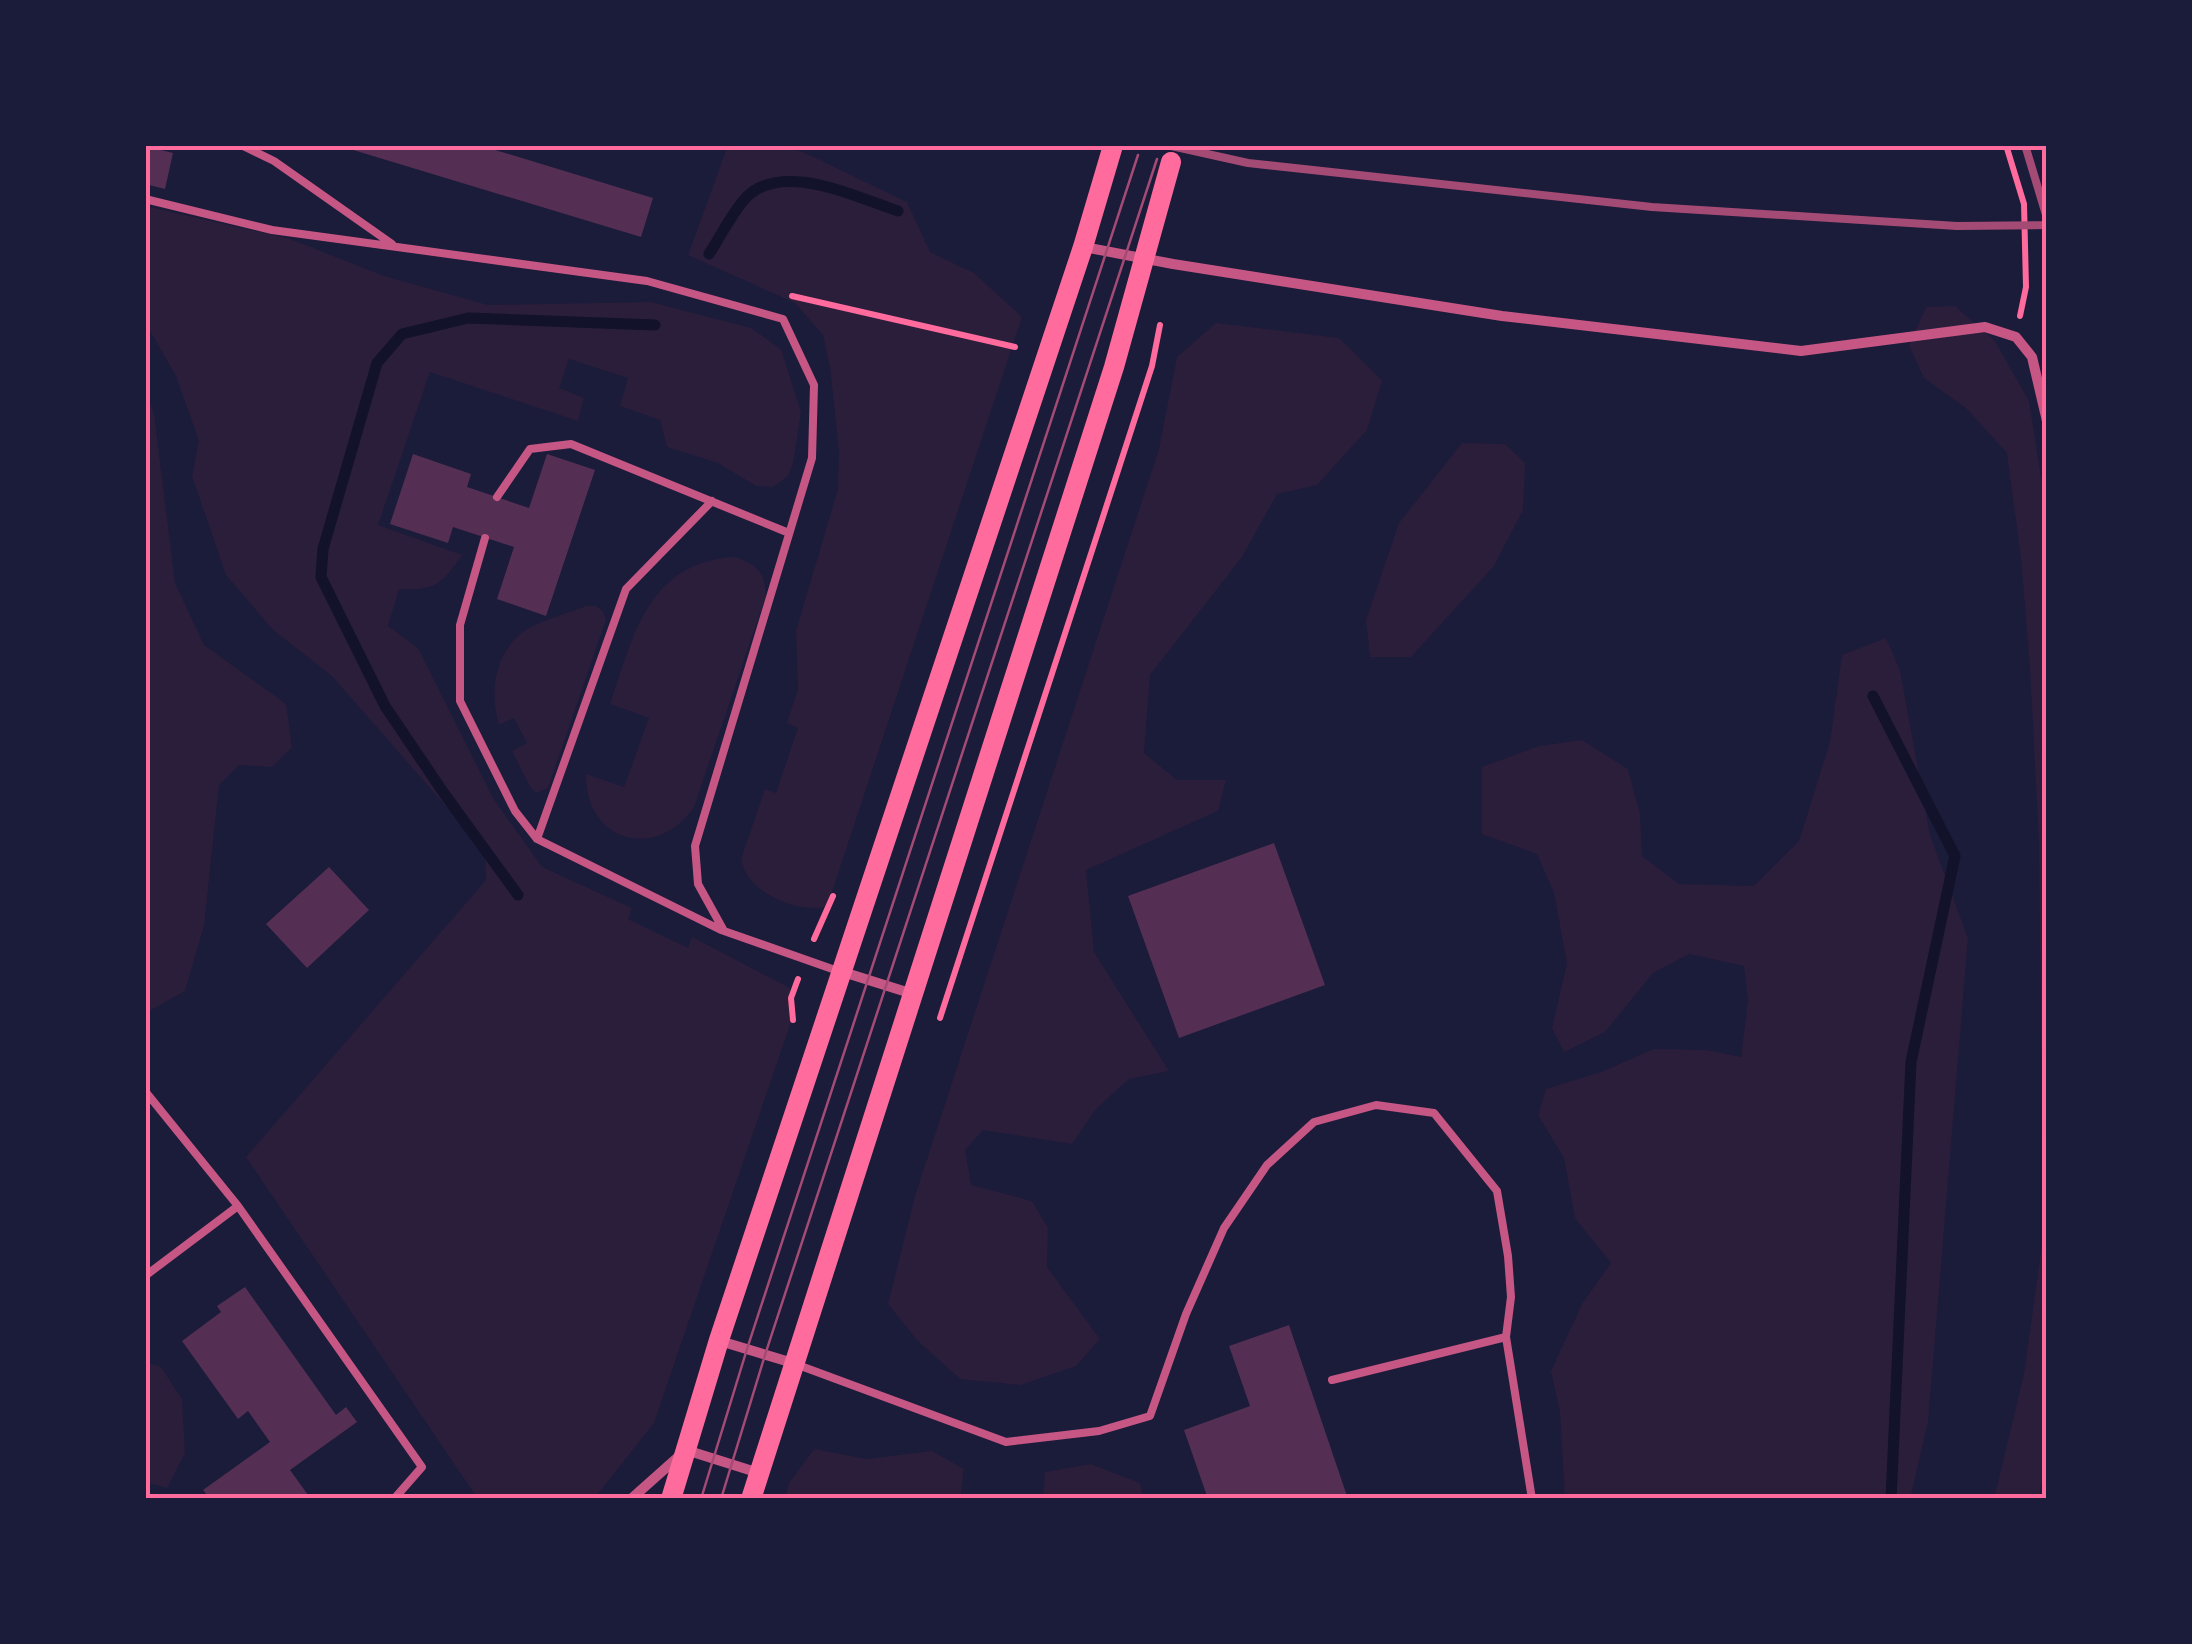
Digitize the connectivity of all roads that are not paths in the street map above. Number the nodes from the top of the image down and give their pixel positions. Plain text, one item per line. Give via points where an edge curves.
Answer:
1 (241, 145) edge
2 (1112, 149) dead end
3 (1171, 162) dead end
4 (145, 199) edge
5 (395, 246) junction
6 (1083, 246) junction
7 (1146, 259) junction
8 (2047, 422) edge
9 (498, 497) dead end
10 (712, 500) junction
11 (789, 533) junction
12 (485, 538) dead end
13 (537, 839) junction
14 (724, 931) junction
15 (842, 972) junction
16 (914, 994) junction
17 (145, 1091) edge
18 (238, 1206) junction
19 (145, 1276) edge
20 (1506, 1337) junction
21 (719, 1340) junction
22 (793, 1363) junction
23 (1332, 1380) dead end
24 (686, 1450) junction
25 (760, 1474) junction
26 (394, 1499) edge
27 (630, 1499) edge
28 (671, 1499) edge
29 (751, 1499) edge
30 (1532, 1499) edge

1 - 5 lane
2 - 6 main road
3 - 7 main road
4 - 5 lane via 272,230
5 - 11 lane via 646,281 783,319 814,385 812,458
6 - 7 street
6 - 15 main road
7 - 8 street via 1502,316 1801,351 1985,326 2016,337 2032,357
7 - 16 main road
9 - 10 lane via 530,449 571,444
10 - 11 lane
10 - 13 lane via 626,589
11 - 14 lane via 695,846 698,884
12 - 13 lane via 460,625 460,700 515,811
13 - 14 lane
14 - 15 lane
15 - 16 street
15 - 21 main road
16 - 22 main road
17 - 18 lane
18 - 19 lane
18 - 26 lane via 422,1467
20 - 22 lane via 1510,1270 1497,1191 1434,1112 1376,1105 1314,1122 1268,1165 1224,1228 1150,1416 1099,1431 1006,1442
20 - 23 lane
20 - 30 lane
21 - 22 street
21 - 24 main road
22 - 25 main road
24 - 25 street
24 - 27 street
24 - 28 main road
25 - 29 main road

